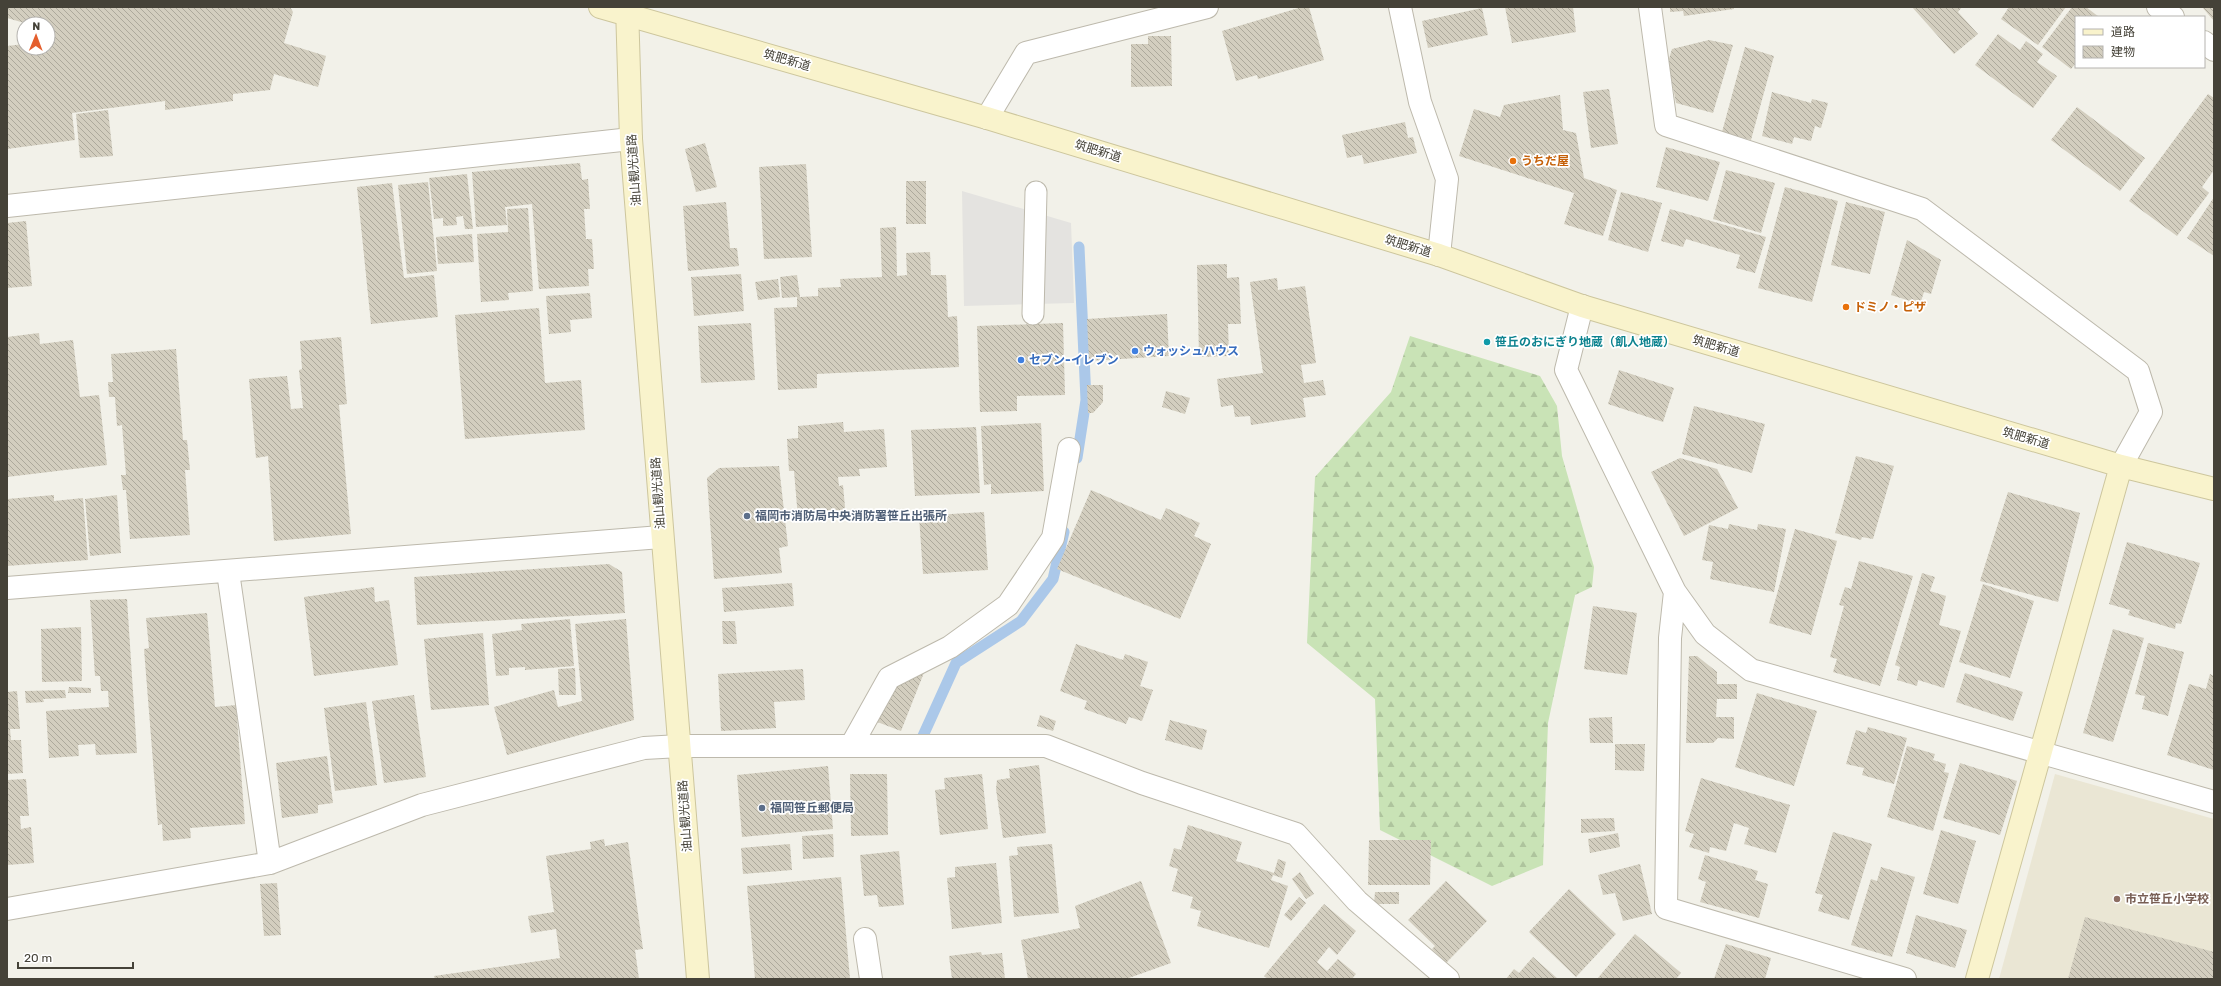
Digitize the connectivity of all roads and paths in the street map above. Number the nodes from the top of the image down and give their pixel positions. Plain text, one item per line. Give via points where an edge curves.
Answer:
1 (600, 7) edge
2 (1207, 7) edge
3 (1400, 7) edge
4 (1650, 7) edge
5 (2158, 7) edge
6 (627, 11) edge
7 (2172, 16) edge
8 (2205, 43) edge
9 (2214, 50) edge
10 (987, 118) junction
11 (631, 139) junction
12 (1036, 192) dead end
13 (7, 206) edge
14 (1439, 255) junction
15 (1582, 306) junction
16 (1034, 314) dead end
17 (1069, 450) dead end
18 (2122, 466) junction
19 (2214, 489) edge
20 (661, 537) junction
21 (228, 572) junction
22 (7, 588) edge
23 (1675, 592) junction
24 (680, 746) junction
25 (851, 746) junction
26 (2041, 753) junction
27 (2214, 802) edge
28 (270, 863) junction
29 (7, 909) edge
30 (865, 939) dead end
31 (698, 979) edge
32 (870, 979) edge
33 (1448, 979) edge
34 (1905, 979) edge
35 (1976, 979) edge

1 - 6 street, 筑肥新道
2 - 10 street via 1026,53
3 - 14 street via 1420,102 1447,179
4 - 18 street via 1666,125 1922,209 2138,371 2151,412
5 - 7 street
6 - 10 street, 筑肥新道
6 - 11 street, 油山観光道路
8 - 9 street
10 - 14 street, 筑肥新道
11 - 13 street
11 - 20 street, 油山観光道路
12 - 16 lane
14 - 15 street, 筑肥新道
15 - 18 street, 筑肥新道
15 - 23 street via 1566,370
17 - 25 street via 1053,538 1008,605 950,647 889,678
18 - 19 street, 筑肥新道
18 - 26 street
20 - 21 street
20 - 24 street, 油山観光道路
21 - 22 street
21 - 28 street
23 - 26 street via 1705,634 1751,670
23 - 34 street via 1670,638 1666,908
24 - 25 street
24 - 28 street via 644,748 422,805
24 - 31 street, 油山観光道路
25 - 33 street via 1046,746 1142,783 1296,834 1358,901
26 - 27 street
26 - 35 street
28 - 29 street
30 - 32 street

